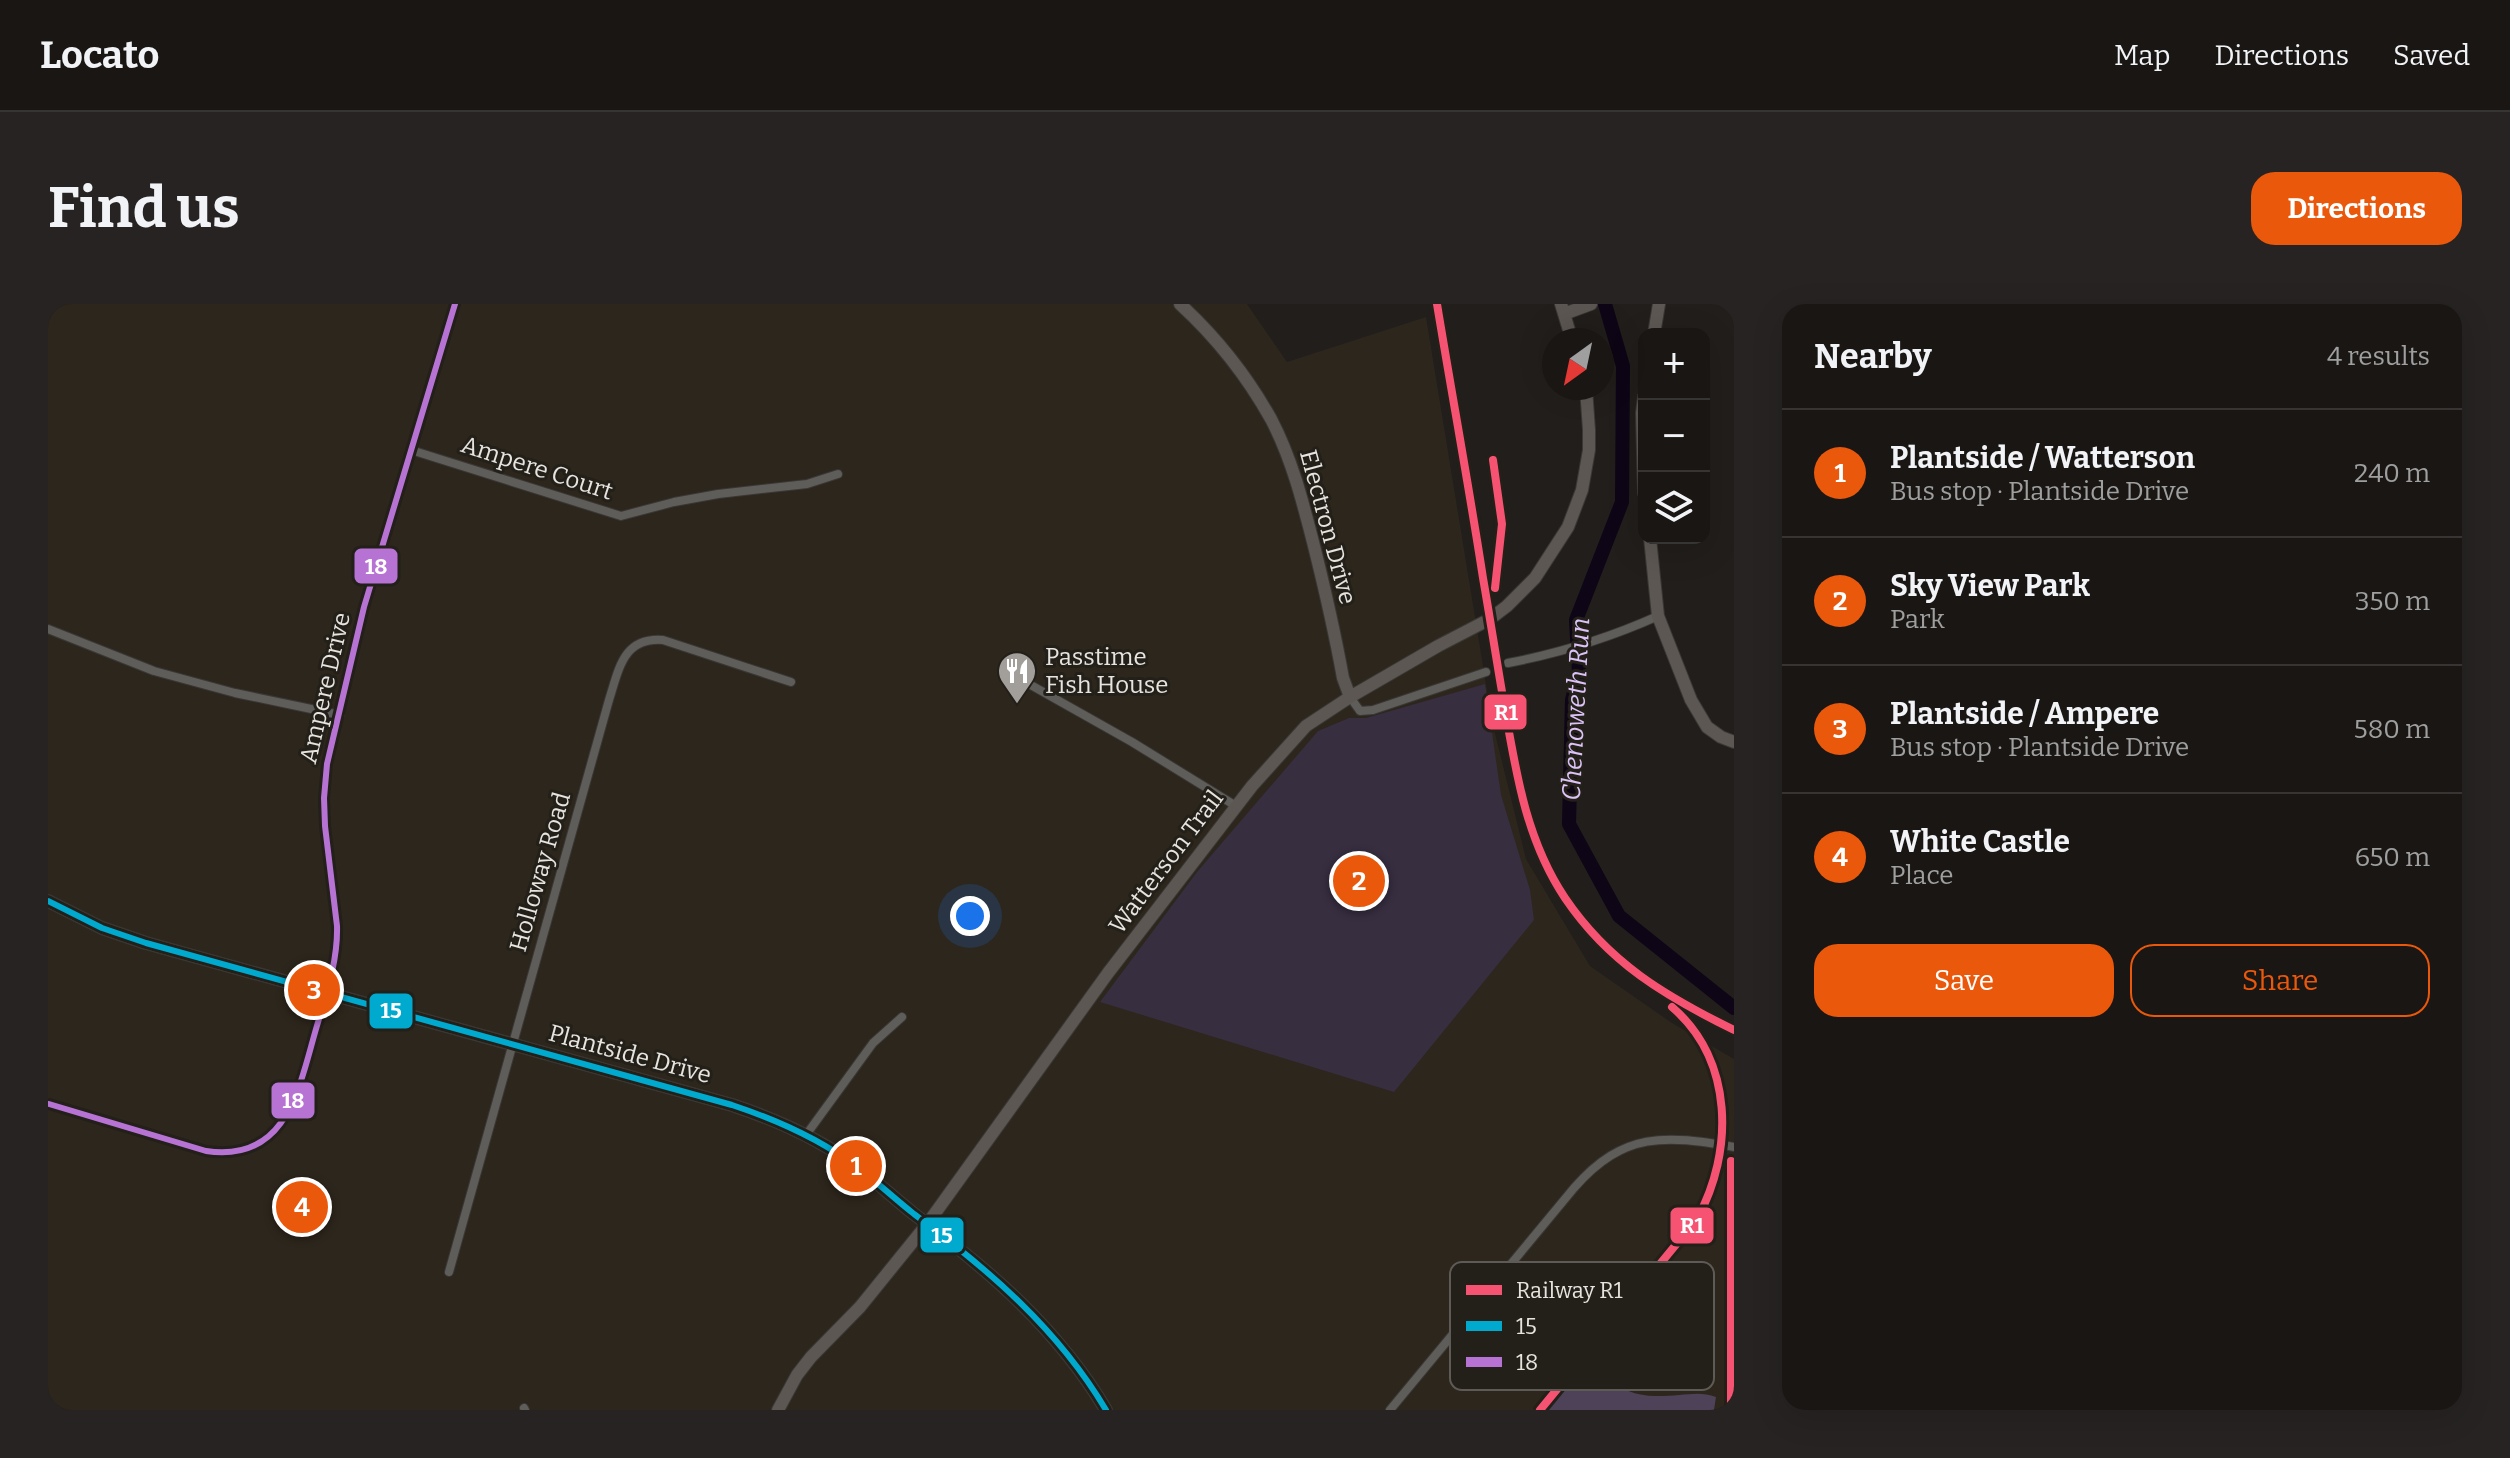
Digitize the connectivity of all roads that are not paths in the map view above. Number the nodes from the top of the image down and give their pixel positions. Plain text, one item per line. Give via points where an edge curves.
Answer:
1 (455, 304) edge
2 (1180, 304) edge
3 (1591, 304) edge
4 (1659, 304) edge
5 (1563, 309) edge
6 (1655, 328) edge
7 (1587, 400) edge
8 (1644, 400) edge
9 (411, 450) junction
10 (1643, 472) edge
11 (838, 474) dead end
12 (1651, 544) edge
13 (1658, 616) junction
14 (48, 629) edge
15 (1508, 663) dead end
16 (1486, 672) dead end
17 (791, 682) dead end
18 (1029, 684) dead end
19 (1350, 697) junction
20 (340, 715) junction
21 (1734, 742) edge
22 (1236, 806) junction
23 (48, 901) edge
24 (326, 993) junction
25 (902, 1017) dead end
26 (511, 1045) junction
27 (48, 1092) edge
28 (49, 1105) edge
29 (806, 1135) junction
30 (1734, 1147) edge
31 (928, 1223) junction
32 (1513, 1262) edge
33 (449, 1272) dead end
34 (1450, 1338) edge
35 (778, 1410) edge
36 (1106, 1410) edge
37 (1390, 1410) edge

1 - 9 street, Ampere Drive
2 - 19 street, Electron Drive via 1237,367 1284,448
3 - 5 street
4 - 6 street
7 - 19 street, Watterson Trail via 1589,450 1582,490 1559,545 1526,588 1490,619
8 - 10 street
9 - 11 street, Ampere Court via 621,516
9 - 20 street, Ampere Drive via 363,611
12 - 13 street
13 - 15 street via 1567,650
13 - 21 street via 1700,718
14 - 20 street via 115,658 193,682
16 - 19 street via 1373,710 1360,711
17 - 26 street, Holloway Road via 663,640 638,644 625,655
18 - 22 street
19 - 22 street, Watterson Trail via 1306,726
20 - 24 street, Ampere Drive via 325,779 337,926
22 - 31 street, Watterson Trail
23 - 24 street, Plantside Drive via 124,936
24 - 26 street, Plantside Drive
24 - 28 street, Ampere Drive via 293,1106 276,1130 257,1144 223,1153 206,1151
25 - 29 street via 873,1043
26 - 29 street, Plantside Drive via 732,1105
26 - 33 street, Holloway Road
27 - 28 street, Ampere Drive
29 - 31 street, Plantside Drive via 856,1166
30 - 32 street via 1685,1139 1624,1148 1574,1188
31 - 35 street, Watterson Trail via 860,1307 811,1357
31 - 36 street, Plantside Drive via 1016,1296 1070,1357
34 - 37 street

